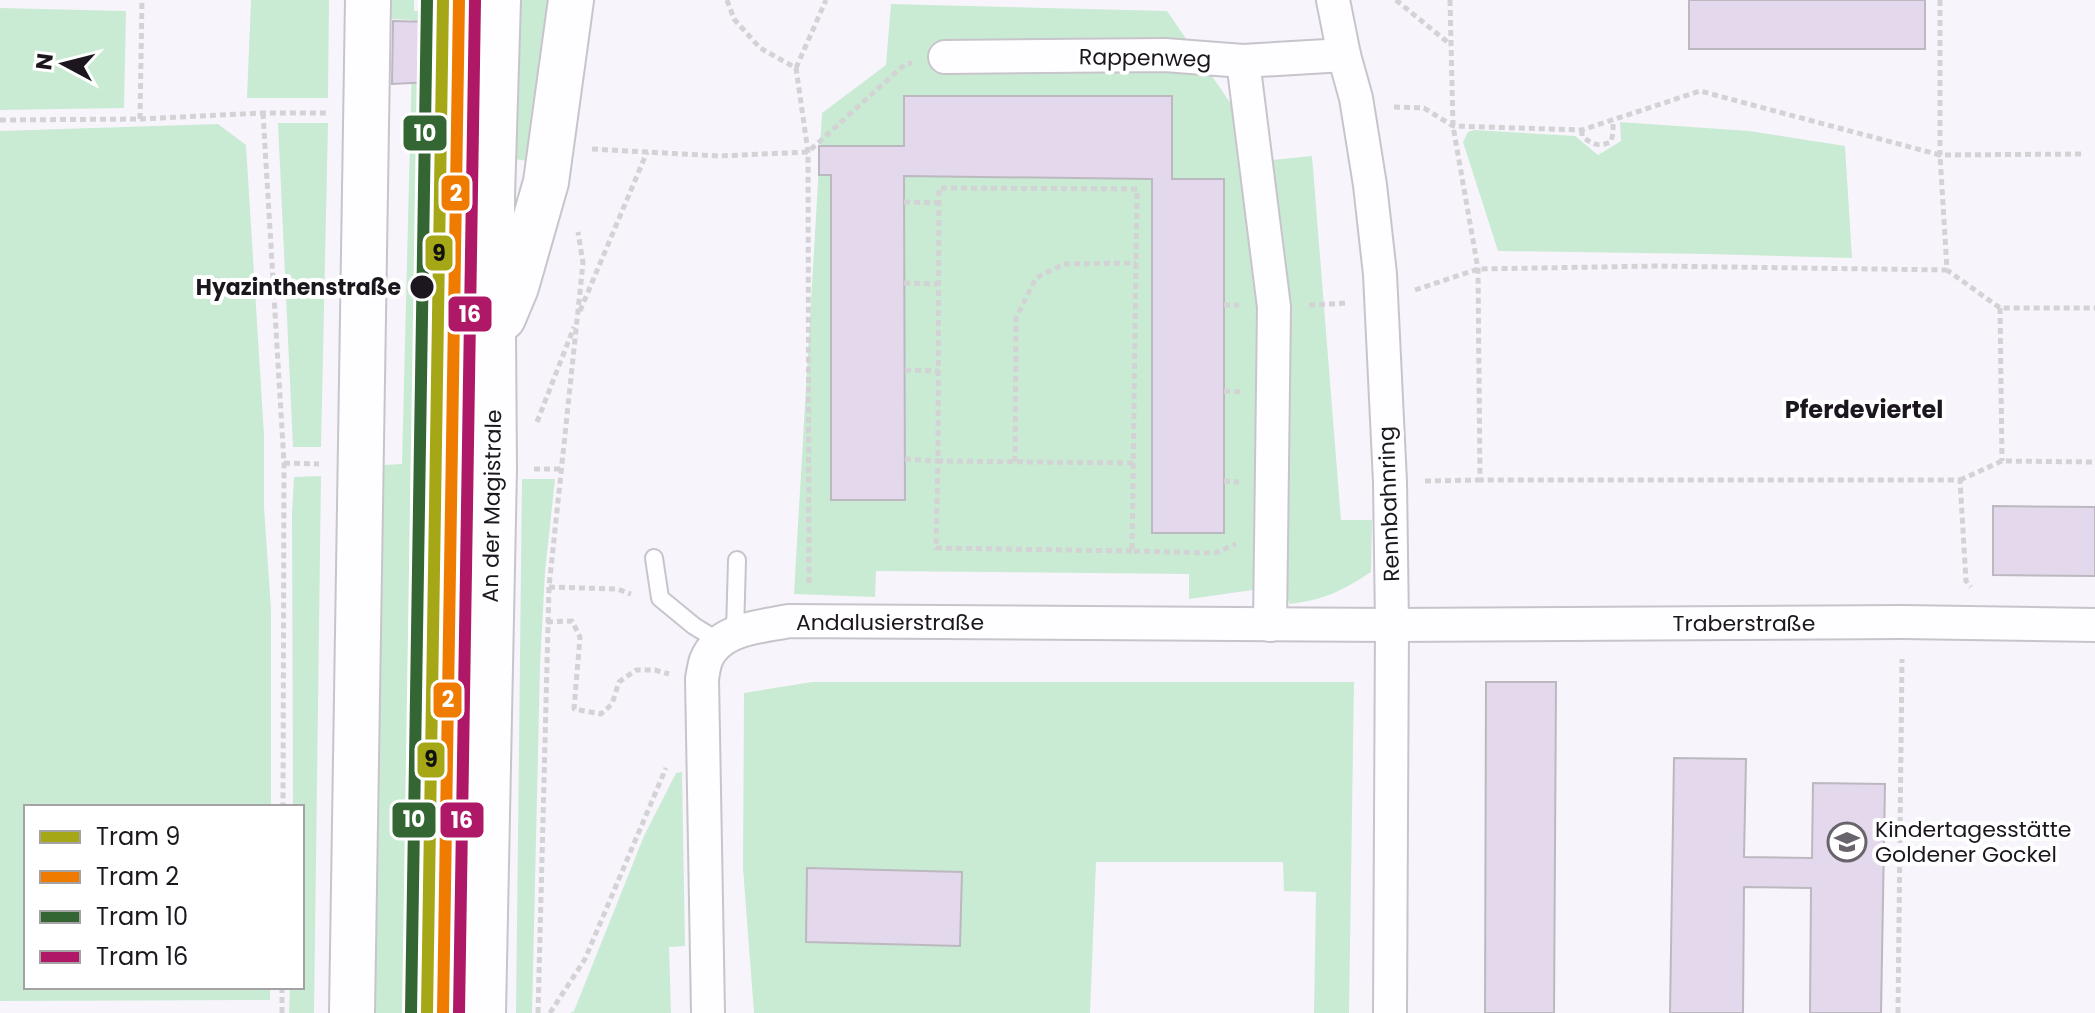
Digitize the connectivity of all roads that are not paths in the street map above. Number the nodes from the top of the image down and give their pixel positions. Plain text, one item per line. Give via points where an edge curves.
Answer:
1 (368, 0) edge
2 (498, 0) edge
3 (571, 0) edge
4 (1333, 0) edge
5 (1344, 55) junction
6 (945, 57) road end
7 (1243, 61) junction
8 (493, 338) junction
9 (654, 558) dead end
10 (737, 560) dead end
11 (1270, 625) junction
12 (1392, 625) junction
13 (2095, 625) edge
14 (728, 637) junction
15 (352, 1013) edge
16 (483, 1013) edge
17 (708, 1013) edge
18 (1390, 1013) edge

1 - 15 main road
2 - 8 main road, An der Magistrale
3 - 8 main road via 546,182 516,287
4 - 5 street, Rennbahnring
5 - 7 street, Rappenweg
5 - 12 street, Rennbahnring via 1356,98 1380,274
6 - 7 street, Rappenweg via 1165,55
7 - 11 street via 1274,307
8 - 16 main road, An der Magistrale
9 - 14 lane via 660,598 694,626
10 - 14 lane
11 - 12 street, Andalusierstraße
11 - 14 street, Andalusierstraße via 789,621
12 - 13 street, Traberstraße
12 - 18 street, Rennbahnring
14 - 17 street via 707,659 702,679

